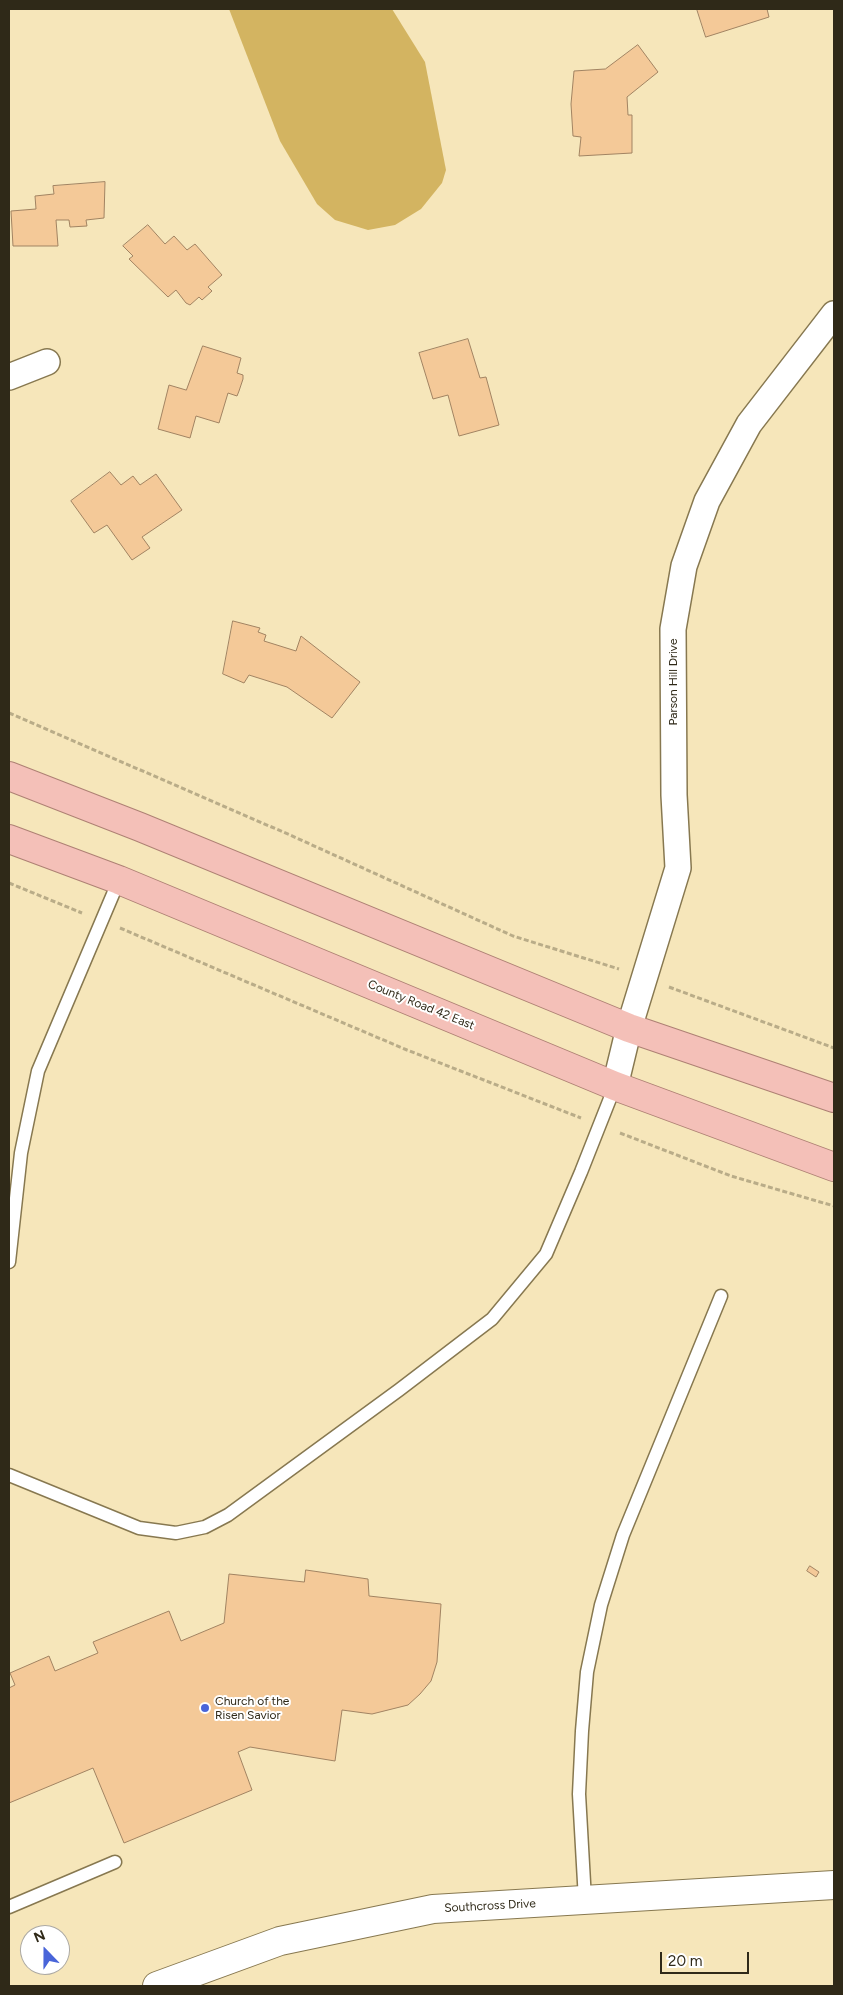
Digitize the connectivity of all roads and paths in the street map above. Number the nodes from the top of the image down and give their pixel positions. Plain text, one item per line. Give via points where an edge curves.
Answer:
1 (834, 314) edge
2 (47, 362) dead end
3 (9, 378) edge
4 (9, 713) edge
5 (9, 776) edge
6 (9, 839) edge
7 (119, 880) junction
8 (9, 883) edge
9 (102, 920) junction
10 (645, 978) junction
11 (629, 1028) junction
12 (834, 1048) edge
13 (615, 1086) junction
14 (834, 1098) edge
15 (600, 1125) junction
16 (834, 1167) edge
17 (834, 1206) edge
18 (9, 1262) edge
19 (721, 1296) dead end
20 (9, 1475) edge
21 (115, 1862) dead end
22 (834, 1885) edge
23 (585, 1900) junction
24 (9, 1907) edge
25 (157, 1986) edge

1 - 10 street, Parson Hill Drive via 749,424 707,501 684,566 673,629 678,868
2 - 3 street
4 - 10 path via 513,936
5 - 11 highway
6 - 7 highway, County Road 42 East
7 - 9 lane
7 - 13 highway, County Road 42 East
8 - 9 path
9 - 15 path via 407,1050
9 - 18 lane via 38,1070 21,1153
10 - 11 street, Parson Hill Drive
10 - 12 path
11 - 13 street, Parson Hill Drive
11 - 14 highway
13 - 15 lane
13 - 16 highway, County Road 42 East
15 - 17 path via 731,1176
15 - 20 lane via 546,1254 492,1319 228,1515 205,1527 176,1533 139,1528
19 - 23 lane via 623,1535 600,1605 587,1672 582,1732 579,1794
21 - 24 lane
22 - 23 street, Southcross Drive
23 - 25 street, Southcross Drive via 434,1909 280,1941

